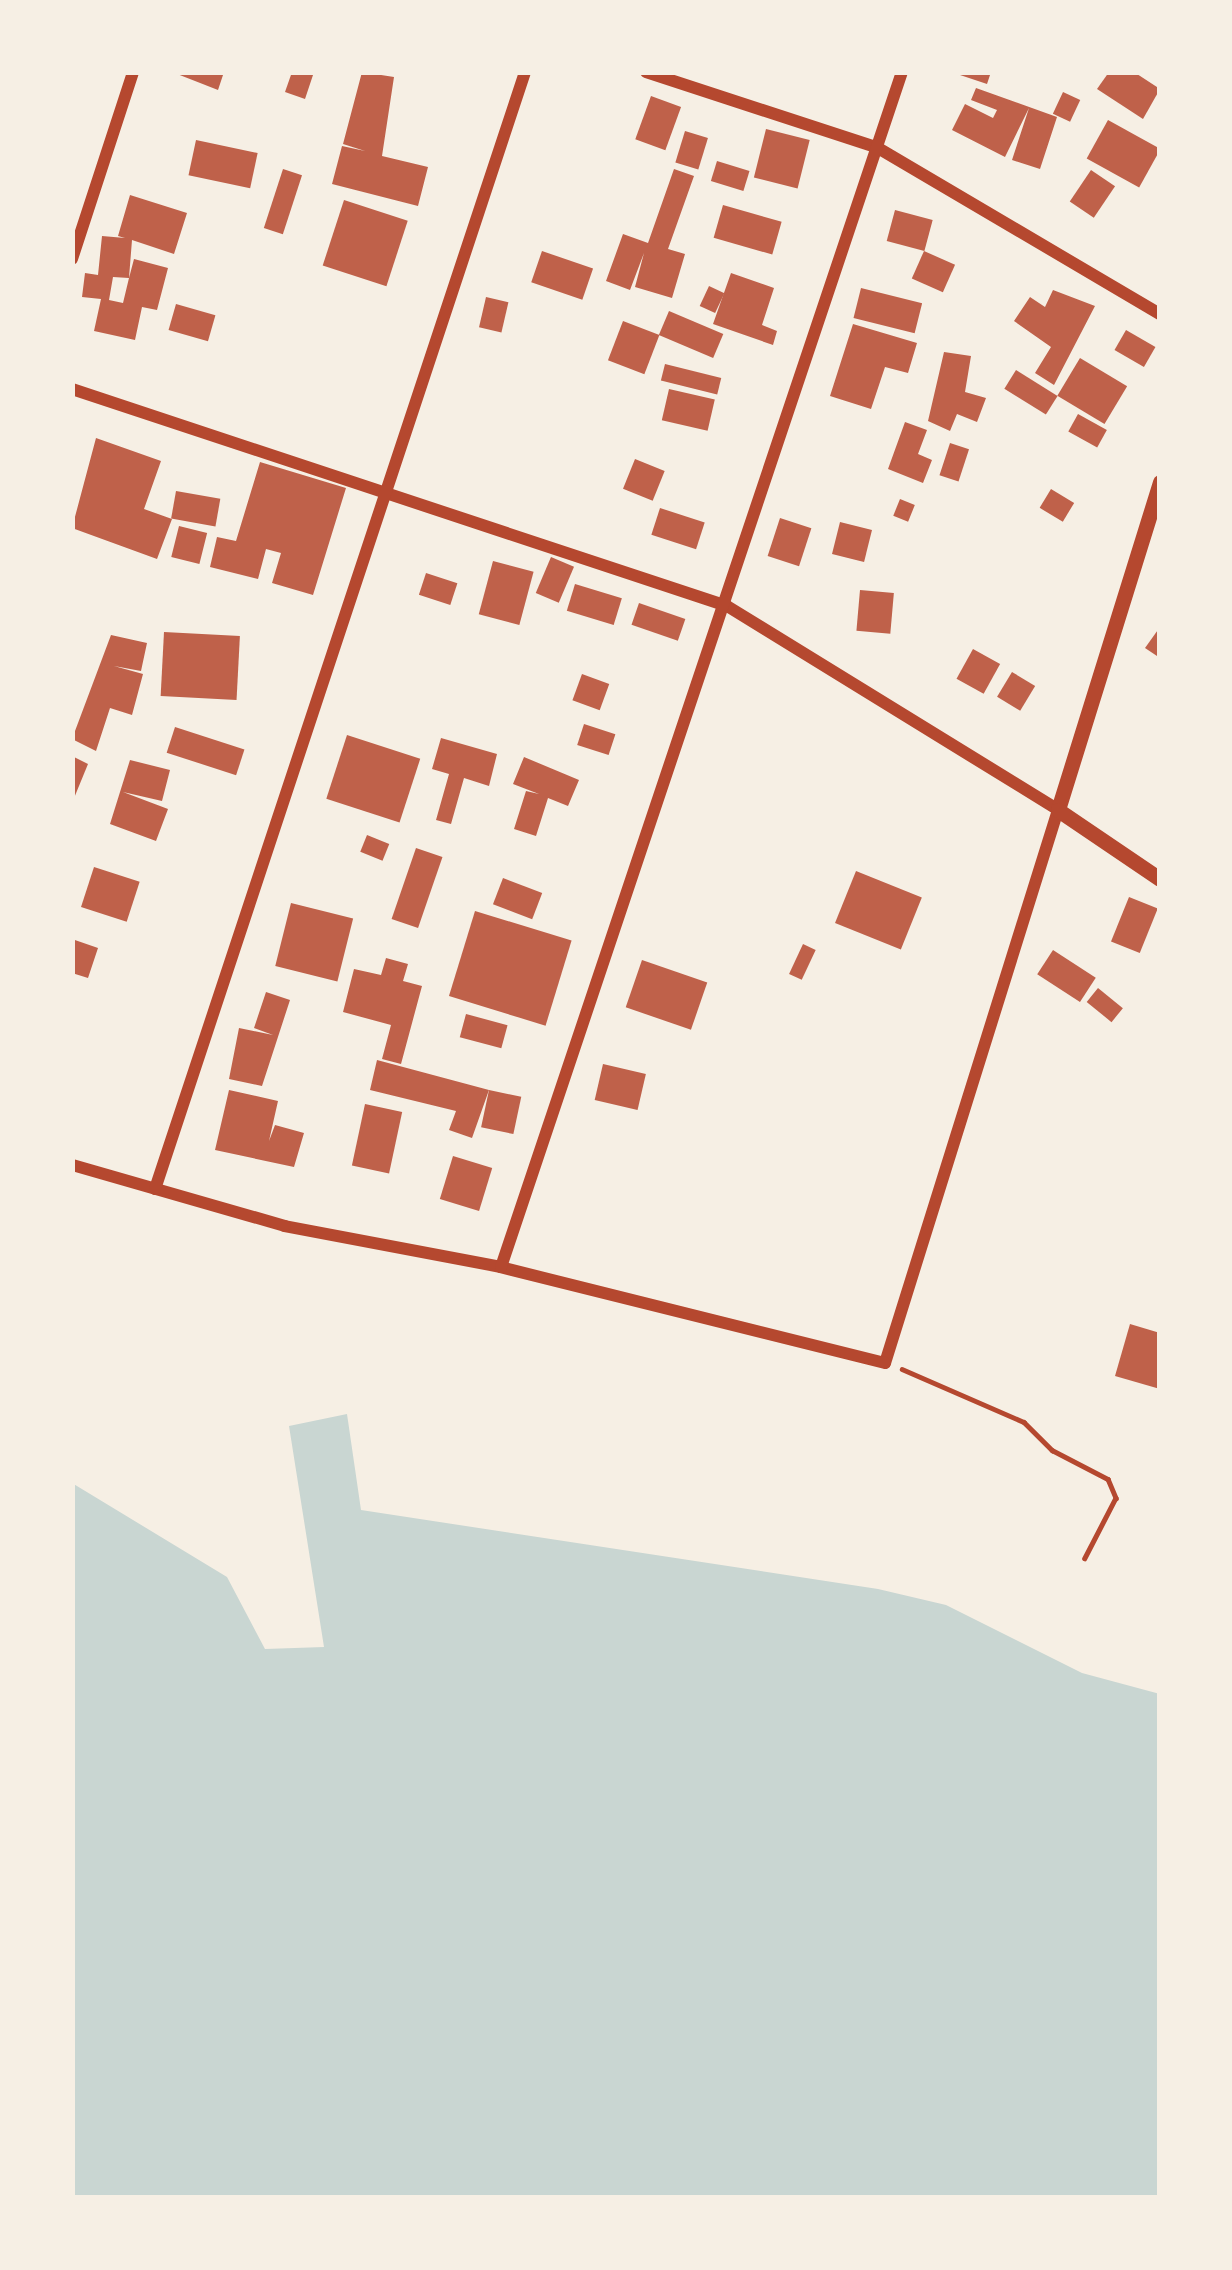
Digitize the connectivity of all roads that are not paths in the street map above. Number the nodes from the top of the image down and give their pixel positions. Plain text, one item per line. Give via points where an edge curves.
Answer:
1 (133, 72) edge
2 (525, 72) edge
3 (646, 72) edge
4 (902, 72) edge
5 (878, 148) junction
6 (72, 259) edge
7 (1160, 314) edge
8 (72, 389) edge
9 (1160, 482) edge
10 (385, 491) junction
11 (728, 606) junction
12 (1058, 810) junction
13 (1160, 879) edge
14 (72, 1165) edge
15 (155, 1189) junction
16 (501, 1268) junction

1 - 6 street
2 - 10 street
3 - 5 street
4 - 5 street
5 - 7 street
5 - 11 street
8 - 10 street
9 - 12 street
10 - 11 street
10 - 15 street
11 - 12 street
11 - 16 street
12 - 13 street
12 - 16 street via 885,1363
14 - 15 street
15 - 16 street via 285,1226

